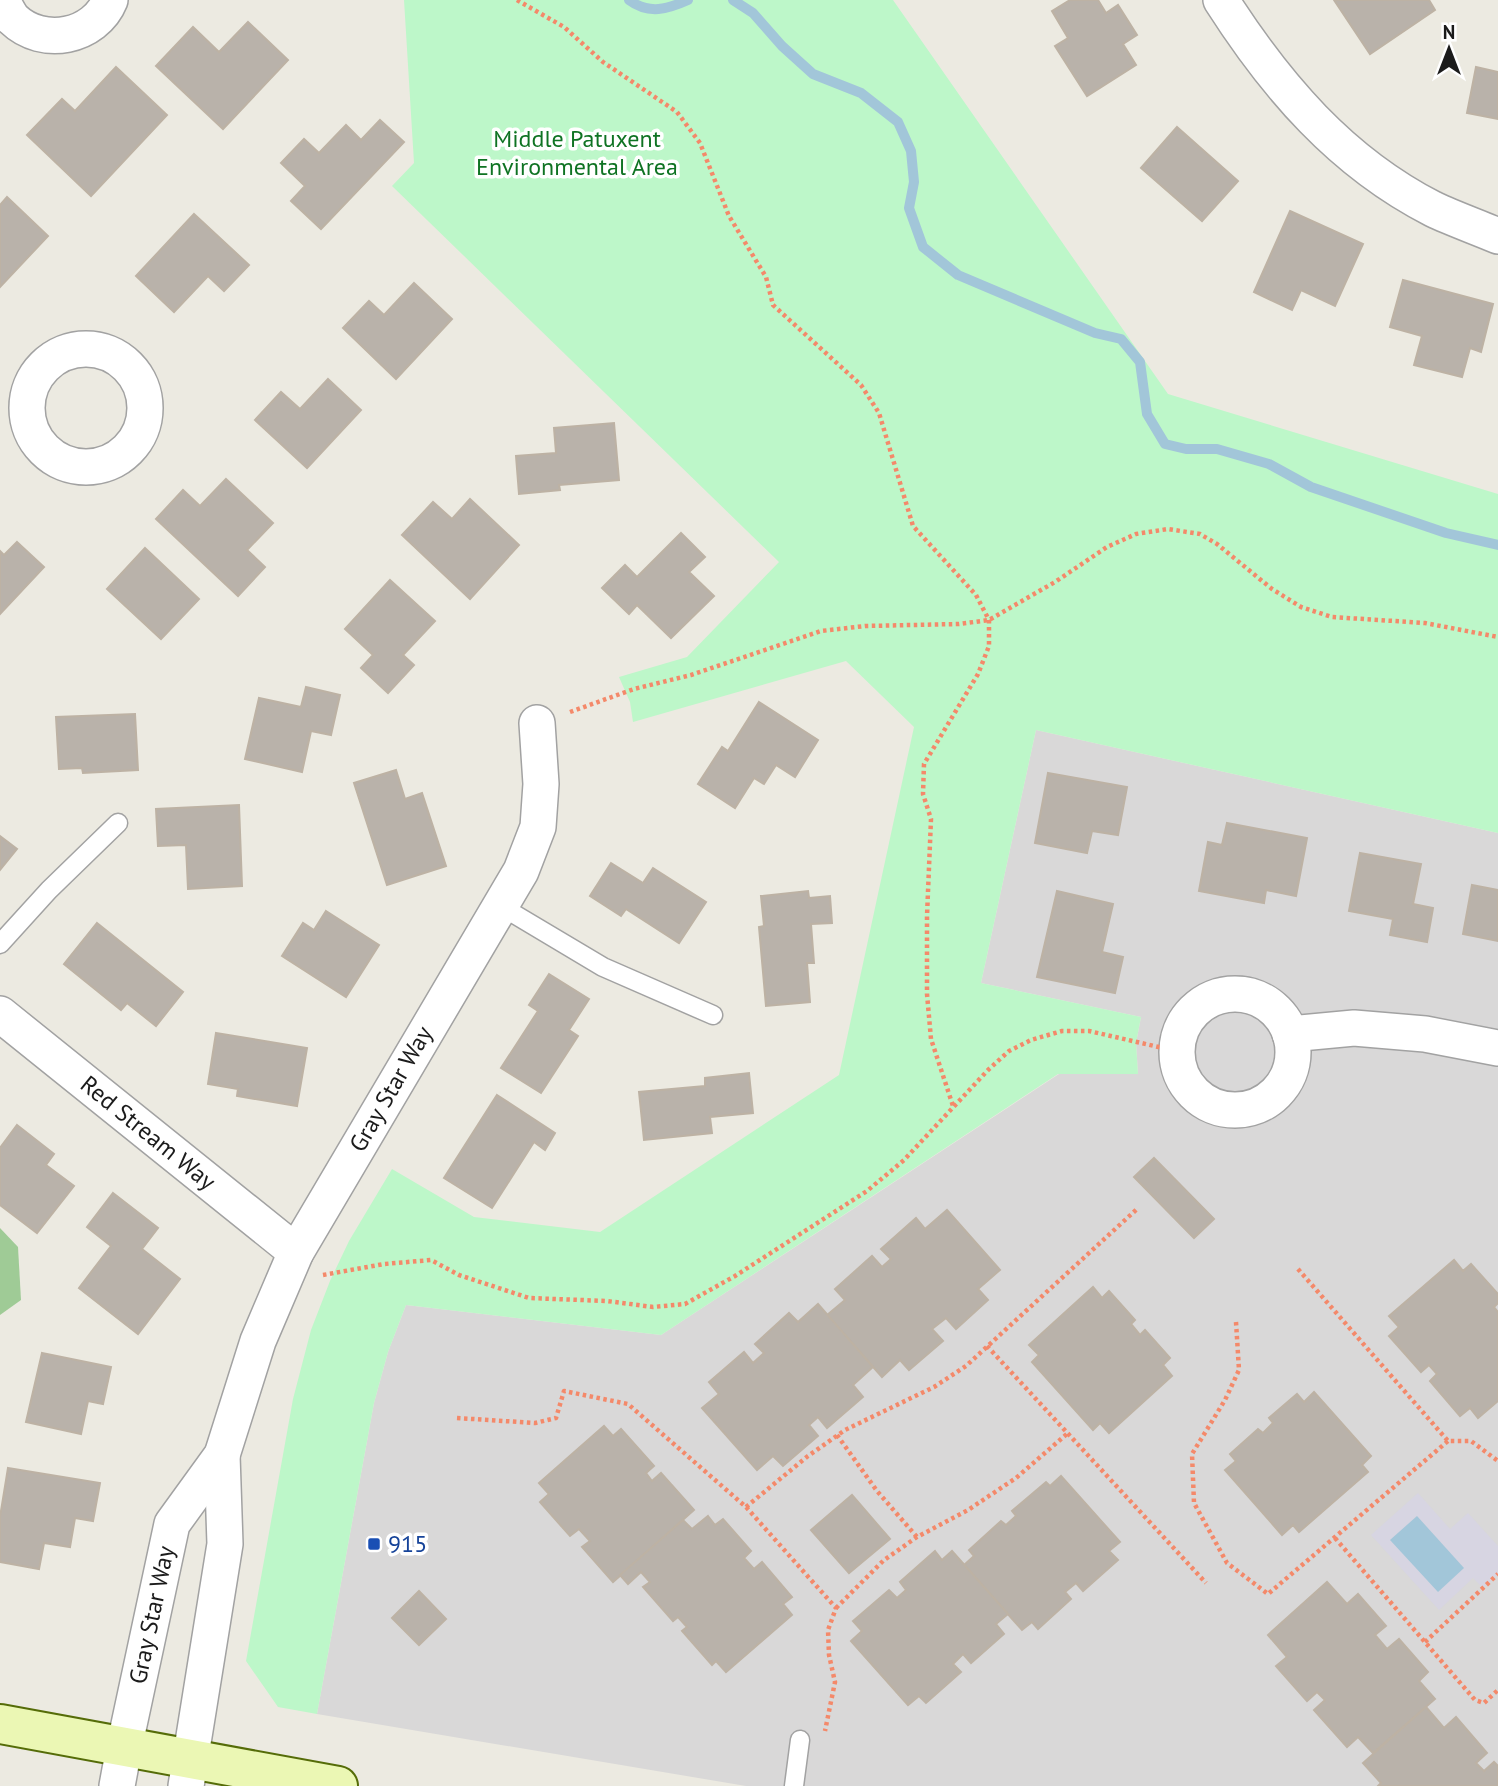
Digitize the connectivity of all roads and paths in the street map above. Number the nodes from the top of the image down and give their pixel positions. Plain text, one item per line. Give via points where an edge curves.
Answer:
1 (110, 0) edge
2 (517, 0) edge
3 (1221, 0) edge
4 (5, 16) edge
5 (1498, 236) edge
6 (989, 620) junction
7 (1498, 637) edge
8 (537, 723) joint
9 (118, 823) dead end
10 (499, 905) junction
11 (0, 944) edge
12 (0, 1014) edge
13 (713, 1015) dead end
14 (1290, 1034) junction
15 (1498, 1048) edge
16 (1176, 1051) junction
17 (953, 1106) junction
18 (1137, 1209) dead end
19 (290, 1265) junction
20 (1298, 1269) dead end
21 (1236, 1322) dead end
22 (987, 1346) junction
23 (457, 1418) dead end
24 (1068, 1433) junction
25 (837, 1435) junction
26 (1448, 1441) junction
27 (222, 1455) junction
28 (1498, 1461) edge
29 (746, 1507) junction
30 (917, 1537) junction
31 (1335, 1538) junction
32 (1498, 1574) edge
33 (1206, 1583) dead end
34 (836, 1608) junction
35 (1425, 1642) junction
36 (1498, 1690) edge
37 (0, 1724) edge
38 (800, 1740) dead end
39 (822, 1742) dead end
40 (124, 1748) junction
41 (188, 1773) edge
42 (117, 1786) edge
43 (338, 1786) edge
44 (794, 1786) edge

1 - 4 street via 88,27 67,35 47,35
2 - 6 path via 564,27 603,62 677,112 700,143 729,216 766,277 773,305 861,386 879,413 913,526 976,595
3 - 5 street via 1288,94 1331,139 1433,208
6 - 7 path via 1107,547 1136,534 1168,529 1200,534 1301,607 1332,617 1425,623
6 - 8 path via 821,631
6 - 17 path via 989,646 978,674 924,764 923,794 931,818 928,1005 931,1039
8 - 10 street, Gray Star Way via 538,827 521,871
9 - 11 lane
10 - 13 lane via 603,967
10 - 19 street, Gray Star Way
12 - 19 street, Red Stream Way
14 - 15 street via 1353,1027
14 - 16 street via 1283,1019 1264,1003 1223,995 1195,1010 1178,1036
14 - 16 street via 1293,1053 1282,1087 1268,1100 1233,1111 1215,1107 1186,1085
16 - 17 path via 1089,1031 1062,1031 1009,1051
17 - 19 path via 904,1160 867,1191 685,1304 653,1307 529,1298 470,1280 431,1260 337,1273
18 - 22 path
19 - 27 street, Gray Star Way via 258,1341
20 - 26 path
21 - 31 path via 1239,1370 1192,1454 1194,1503 1227,1563 1268,1594
22 - 24 path
22 - 25 path via 934,1387
23 - 29 path via 535,1423 556,1418 564,1391 628,1404
24 - 30 path via 1016,1479
24 - 33 path
25 - 29 path
25 - 30 path
26 - 28 path via 1471,1441
26 - 31 path
27 - 40 street, Gray Star Way via 172,1524
27 - 41 street, Gray Star Way via 225,1544
29 - 34 path
30 - 34 path via 884,1560
31 - 35 path
32 - 35 path
34 - 39 path via 828,1630 835,1682
35 - 36 path via 1475,1700 1484,1703
37 - 40 street
38 - 44 lane
40 - 41 street
40 - 42 street, Gray Star Way
41 - 43 street

